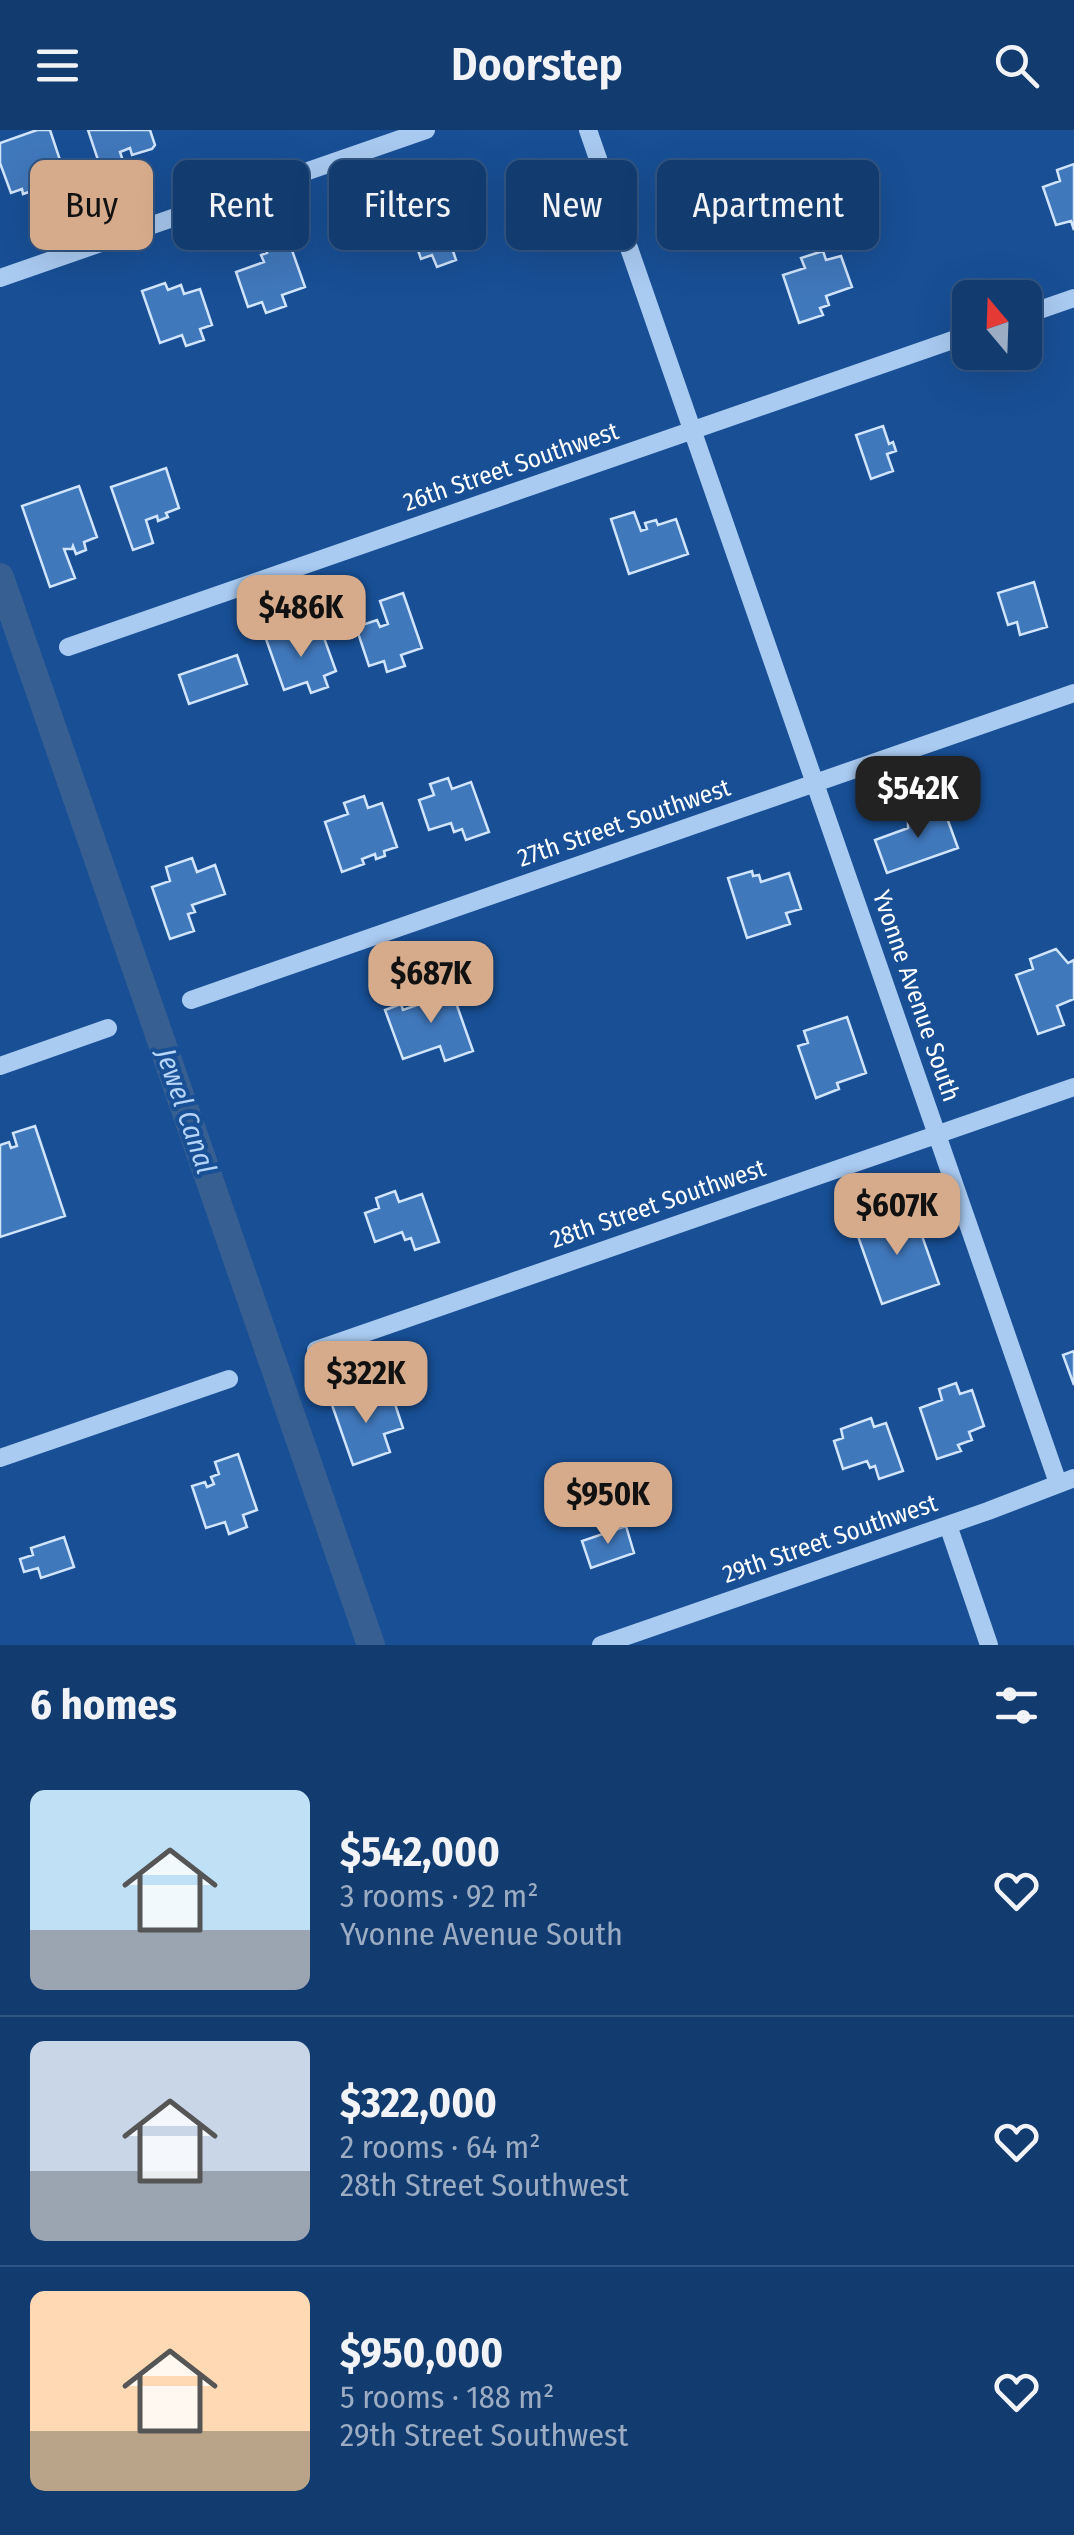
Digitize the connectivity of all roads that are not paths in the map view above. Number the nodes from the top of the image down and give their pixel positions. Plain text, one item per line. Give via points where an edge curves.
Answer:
1 (426, 130) edge
2 (588, 130) edge
3 (0, 278) edge
4 (1074, 298) edge
5 (1042, 309) edge
6 (952, 340) edge
7 (692, 430) junction
8 (68, 646) dead end
9 (1074, 693) edge
10 (815, 783) junction
11 (190, 1000) dead end
12 (108, 1028) dead end
13 (0, 1066) edge
14 (1074, 1087) edge
15 (937, 1134) junction
16 (316, 1350) dead end
17 (228, 1379) dead end
18 (0, 1458) edge
19 (1066, 1480) edge
20 (948, 1525) junction
21 (600, 1645) edge
22 (989, 1645) edge

1 - 3 street
2 - 7 street, Yvonne Avenue South
4 - 5 street
6 - 7 street, 26th Street Southwest
7 - 8 street, 26th Street Southwest
7 - 10 street, Yvonne Avenue South
9 - 10 street, 27th Street Southwest
10 - 11 street, 27th Street Southwest
10 - 15 street, Yvonne Avenue South
12 - 13 street
14 - 15 street, 28th Street Southwest
15 - 16 street, 28th Street Southwest
15 - 19 street, Yvonne Avenue South
17 - 18 street
19 - 20 street, 29th Street Southwest
20 - 21 street, 29th Street Southwest
20 - 22 street

